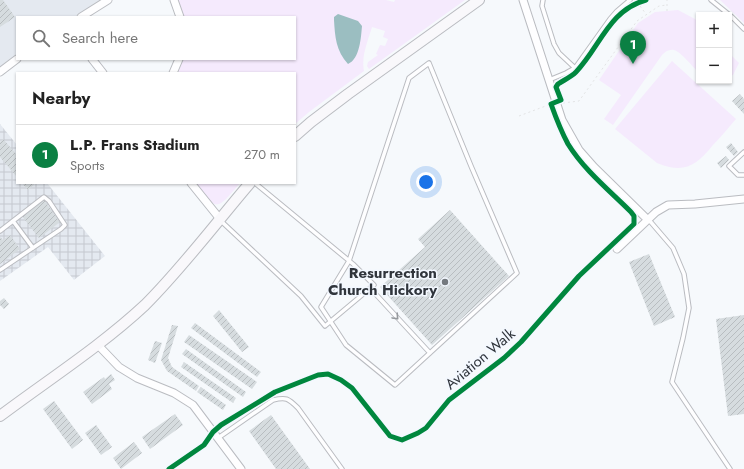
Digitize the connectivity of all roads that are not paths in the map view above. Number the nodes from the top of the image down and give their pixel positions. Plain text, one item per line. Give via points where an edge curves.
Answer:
1 (108, 0) edge
2 (174, 0) edge
3 (479, 0) edge
4 (523, 0) edge
5 (543, 0) edge
6 (630, 0) edge
7 (711, 0) edge
8 (726, 12) edge
9 (83, 16) edge
10 (180, 16) edge
11 (732, 18) edge
12 (744, 29) edge
13 (17, 60) edge
14 (93, 60) edge
15 (179, 60) edge
16 (575, 68) junction
17 (0, 72) edge
18 (102, 72) edge
19 (173, 72) edge
20 (548, 81) junction
21 (296, 135) edge
22 (744, 152) edge
23 (744, 175) edge
24 (192, 184) edge
25 (249, 184) edge
26 (256, 184) edge
27 (744, 199) edge
28 (220, 219) junction
29 (648, 220) junction
30 (12, 221) junction
31 (0, 231) edge
32 (33, 248) junction
33 (618, 249) dead end
34 (349, 260) junction
35 (0, 270) edge
36 (370, 288) junction
37 (330, 322) junction
38 (97, 344) junction
39 (430, 353) junction
40 (0, 416) edge
41 (218, 438) junction
42 (241, 469) edge
43 (342, 469) edge
44 (730, 469) edge

1 - 9 street
2 - 10 street
3 - 21 street via 348,94
4 - 20 street
5 - 16 lane via 542,6 554,44 559,53
6 - 16 lane via 610,19
7 - 8 lane
11 - 12 lane
13 - 17 street
14 - 18 street
15 - 19 street
16 - 20 lane
20 - 29 street via 562,120 579,150
22 - 23 lane via 729,166 738,174
24 - 28 street
25 - 28 street
26 - 34 lane
27 - 29 street via 668,205
28 - 37 lane via 301,296 325,326
28 - 38 street via 159,290 128,320
29 - 33 street
29 - 44 lane via 673,248 684,274 689,308 672,382
30 - 31 lane
30 - 32 lane
30 - 32 lane via 44,197 49,201 65,225
32 - 35 lane
34 - 36 lane via 374,285
34 - 37 lane via 321,307
34 - 39 lane via 409,78 429,63 517,273
36 - 37 lane
36 -> 39 lane
37 - 39 lane via 346,345 395,385
38 - 40 street
38 - 41 street via 119,367 137,378 184,398 199,412
41 - 42 street
41 - 43 lane via 273,400 282,398 290,400 298,408

